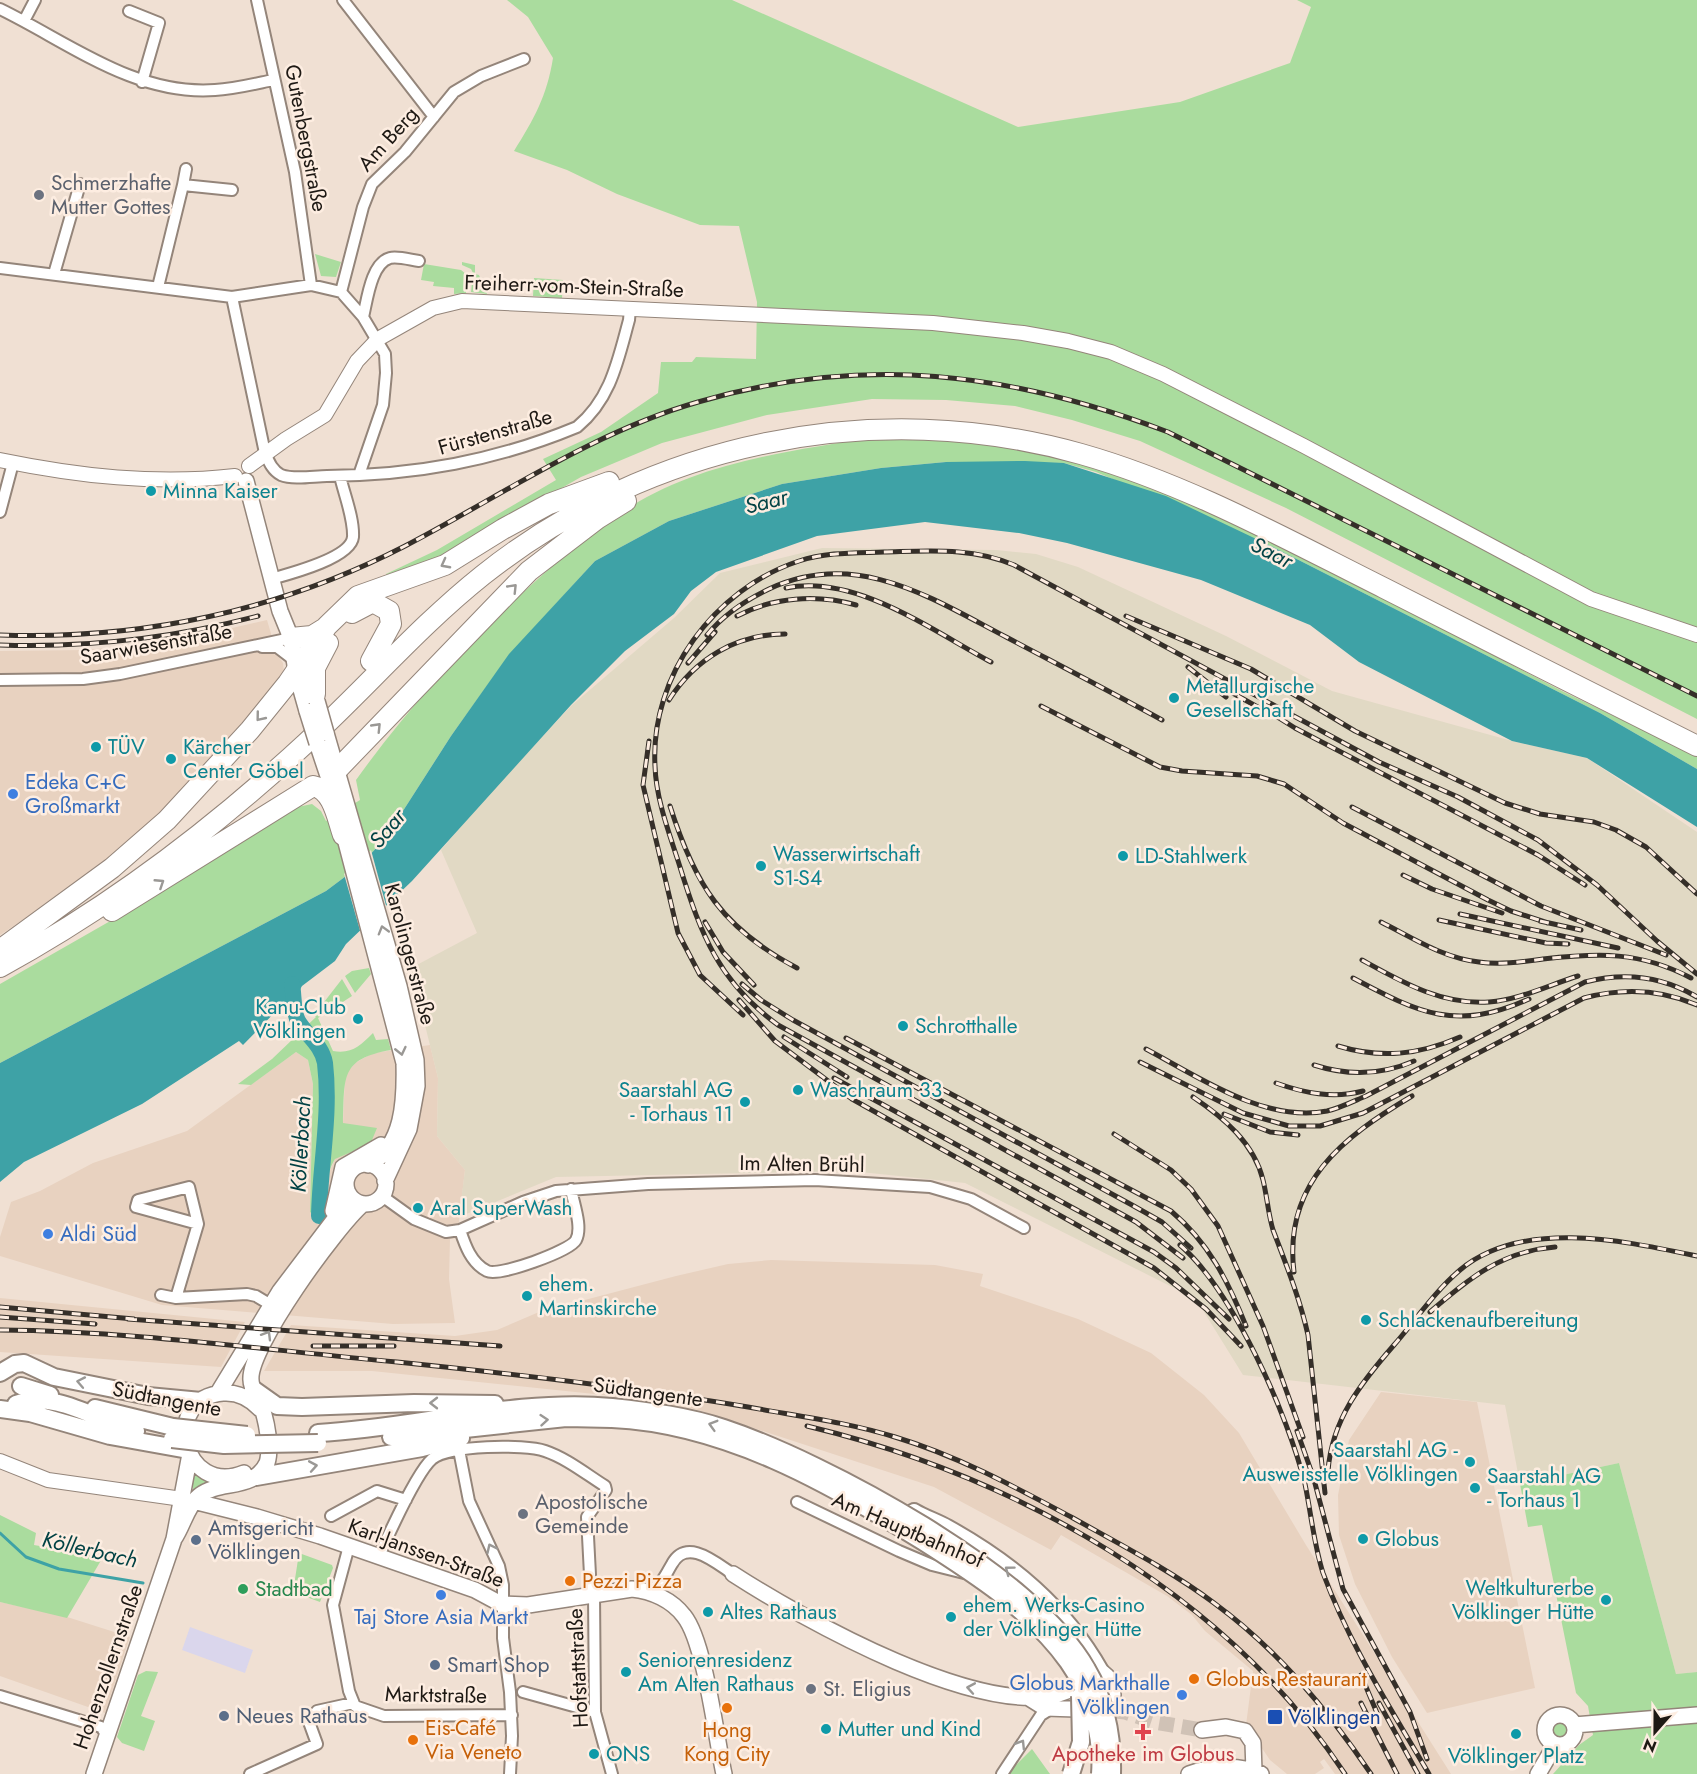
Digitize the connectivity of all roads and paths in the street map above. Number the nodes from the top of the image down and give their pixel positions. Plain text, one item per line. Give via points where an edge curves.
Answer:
1 (35, 0) edge
2 (257, 0) edge
3 (343, 0) edge
4 (0, 9) edge
5 (129, 11) dead end
6 (24, 21) junction
7 (524, 59) dead end
8 (273, 80) junction
9 (142, 82) junction
10 (434, 117) junction
11 (186, 169) dead end
12 (80, 184) dead end
13 (183, 184) junction
14 (232, 190) dead end
15 (419, 261) dead end
16 (0, 268) edge
17 (54, 274) junction
18 (311, 285) junction
19 (158, 287) junction
20 (340, 292) junction
21 (232, 297) junction
22 (630, 309) junction
23 (363, 317) junction
24 (378, 339) junction
25 (960, 426) junction
26 (733, 450) junction
27 (265, 453) junction
28 (7, 461) edge
29 (244, 474) junction
30 (359, 475) junction
31 (340, 476) junction
32 (609, 482) junction
33 (0, 512) edge
34 (272, 579) junction
35 (327, 626) junction
36 (1697, 635) edge
37 (291, 638) junction
38 (246, 648) junction
39 (371, 661) junction
40 (298, 663) junction
41 (0, 680) edge
42 (313, 702) junction
43 (1697, 733) edge
44 (322, 738) junction
45 (1697, 746) edge
46 (337, 770) junction
47 (340, 807) junction
48 (343, 835) joint
49 (4, 957) edge
50 (393, 991) junction
51 (398, 1124) junction
52 (368, 1165) junction
53 (384, 1188) junction
54 (571, 1189) junction
55 (349, 1194) junction
56 (363, 1204) junction
57 (332, 1222) junction
58 (198, 1224) junction
59 (1024, 1228) dead end
60 (460, 1230) junction
61 (161, 1295) dead end
62 (176, 1298) junction
63 (271, 1305) junction
64 (1, 1372) edge
65 (21, 1386) junction
66 (253, 1389) junction
67 (218, 1393) junction
68 (201, 1401) junction
69 (8, 1407) edge
70 (534, 1408) junction
71 (612, 1413) junction
72 (266, 1418) junction
73 (519, 1422) junction
74 (172, 1433) junction
75 (318, 1438) junction
76 (268, 1441) junction
77 (459, 1450) junction
78 (189, 1452) junction
79 (0, 1461) edge
80 (837, 1476) junction
81 (256, 1477) junction
82 (187, 1495) junction
83 (406, 1500) junction
84 (797, 1502) dead end
85 (331, 1516) dead end
86 (257, 1517) junction
87 (349, 1546) junction
88 (379, 1556) junction
89 (733, 1574) joint
90 (663, 1582) junction
91 (647, 1592) junction
92 (592, 1594) junction
93 (666, 1599) junction
94 (501, 1604) junction
95 (1096, 1664) junction
96 (1073, 1682) junction
97 (523, 1692) dead end
98 (0, 1696) edge
99 (1029, 1698) junction
100 (357, 1706) junction
101 (1052, 1708) junction
102 (1076, 1709) junction
103 (595, 1712) junction
104 (512, 1715) junction
105 (1697, 1715) edge
106 (1574, 1725) junction
107 (1202, 1730) tunnel mouth
108 (105, 1743) junction
109 (1555, 1745) junction
110 (1258, 1772) edge
111 (94, 1774) edge
112 (250, 1774) edge
113 (510, 1774) edge
114 (612, 1774) edge
115 (724, 1774) edge
116 (1002, 1774) edge
117 (1071, 1774) edge
118 (1100, 1774) edge
119 (1112, 1774) edge
120 (1189, 1774) edge
121 (1539, 1774) edge

1 - 6 street
2 - 8 street, Gutenbergstraße
3 - 10 street
4 - 6 street
5 - 9 street via 159,23
6 - 9 street
7 - 10 street, Am Berg via 464,84
8 - 9 street via 214,91
8 - 18 street, Gutenbergstraße via 296,172
10 - 20 street, Am Berg via 366,193
11 - 13 street
12 - 17 street
13 - 14 street
13 - 19 street
15 - 23 street via 394,258 382,263
16 - 17 street
17 - 19 street
18 - 20 street
18 - 21 street
19 - 21 street
20 - 23 street
21 - 27 street
22 - 24 street, Freiherr-vom-Stein-Straße via 462,301 433,308
22 - 30 street, Fürstenstraße via 610,386 589,417 577,427 454,466
22 - 36 street, Freiherr-vom-Stein-Straße via 933,323 1023,333 1111,352 1294,441 1591,600
23 - 24 street
24 - 27 street, Freiherr-vom-Stein-Straße via 357,362 331,409
24 - 30 street via 385,354 382,405
25 - 26 highway via 858,429
25 - 32 highway via 857,416 805,423 706,444
25 - 43 highway via 1034,431 1082,442 1185,478
25 - 45 highway via 1080,454 1178,489 1292,542
46 -> 26 highway via 529,571 597,519 641,492 673,476 709,465
26 - 49 highway via 671,469 610,495 499,562 422,627 309,741 193,840 86,916
27 - 29 street, Freiherr-vom-Stein-Straße
27 - 31 street, Fürstenstraße via 282,475
28 - 29 street via 172,482
28 - 33 street
29 - 34 main road, Karolingerstraße
30 - 31 street, Fürstenstraße
31 - 34 street via 352,526 349,546 303,570
32 -> 35 highway via 549,504 445,565 358,596
32 - 39 highway via 558,509 494,551 445,590
34 - 37 main road, Karolingerstraße
35 - 37 highway via 312,636
35 - 40 highway
37 - 38 street, Saarwiesenstraße
37 - 40 main road, Karolingerstraße via 304,650
38 - 40 street, Saarwiesenstraße via 277,647
38 - 41 street, Saarwiesenstraße via 92,678
39 - 42 highway via 392,620 386,607 373,602 355,611 328,643 315,668
39 - 49 highway via 303,730 196,822
40 - 42 main road, Karolingerstraße
40 -> 49 highway via 221,763 167,820
42 - 44 main road, Karolingerstraße, bridge
44 - 46 main road, Karolingerstraße
44 - 47 main road, Karolingerstraße
46 - 47 main road, Karolingerstraße
47 - 48 highway
49 -> 47 highway via 130,902 306,789 313,786 324,791
50 -> 47 main road, Karolingerstraße
48 - 50 main road, Karolingerstraße
50 -> 51 main road, Karolingerstraße via 405,1088
50 - 53 main road, Karolingerstraße via 416,1060 417,1086 409,1129
51 - 52 main road, Karolingerstraße via 390,1148
51 - 57 main road via 380,1146 343,1167
52 - 53 main road via 380,1171
52 - 55 main road via 349,1175
53 - 56 main road via 373,1203
53 - 60 street, Im Alten Brühl via 431,1228
54 - 59 street, Im Alten Brühl via 815,1180 930,1187 971,1199
54 - 60 street, Im Alten Brühl via 524,1202
54 - 60 street via 577,1239 568,1248 505,1272 487,1271 473,1259
55 - 56 main road
55 - 57 main road
66 -> 56 main road via 251,1368 259,1350 307,1275
57 - 63 main road
58 - 58 street via 189,1187 138,1200 136,1207
58 - 62 street
61 - 62 street
62 - 63 street via 247,1294
63 - 67 main road
64 - 65 main road via 14,1376
68 -> 64 main road via 148,1396 54,1377 24,1363
65 - 69 main road via 20,1397
65 - 74 main road, Südtangente
70 -> 66 main road via 446,1403 277,1406
66 - 72 main road
67 - 68 main road
67 - 72 main road via 245,1397
68 - 78 main road via 187,1421 184,1435
69 - 74 main road, Südtangente via 26,1400 45,1401 116,1426
69 - 78 main road via 110,1436
70 - 71 main road, Südtangente via 591,1405
70 - 75 main road, Südtangente
73 -> 71 main road, Südtangente
80 -> 71 main road, Südtangente, bridge via 724,1428 673,1415
71 - 96 main road, Südtangente, bridge via 736,1446 848,1497 993,1589 1044,1634
72 - 76 main road
73 - 75 main road, Südtangente
81 -> 73 main road via 422,1449
74 - 75 main road, Südtangente, bridge via 224,1445
76 - 78 main road via 258,1463 237,1475 208,1472
76 - 81 main road via 268,1459
77 - 83 street via 442,1453 430,1461
77 - 92 street, Hofstattstraße via 543,1450 605,1486 586,1517
94 -> 77 street via 499,1566 469,1501
78 - 82 main road, Hohenzollernstraße
79 - 82 street, Karl-Janssen-Straße via 48,1480
95 -> 80 main road, bridge via 1060,1612 993,1557 873,1489
80 - 119 main road, Südtangente, bridge via 960,1549 1056,1628 1087,1668 1101,1700 1110,1730
81 - 82 main road
81 - 86 main road via 238,1498 244,1509
82 - 86 main road, Karl-Janssen-Straße
82 - 108 main road, Hohenzollernstraße
83 - 85 street via 376,1491
83 - 88 street
84 - 96 street, Am Hauptbahnhof via 899,1551 969,1574 986,1584 1028,1616
86 - 87 main road, Karl-Janssen-Straße
87 - 88 main road, Karl-Janssen-Straße
87 - 100 street via 333,1605 349,1691
88 - 94 main road, Karl-Janssen-Straße via 481,1592
89 - 90 street via 692,1551 673,1561
99 -> 89 main road via 961,1686 927,1675 809,1619
90 - 91 street
90 - 93 main road
91 - 92 main road, Karl-Janssen-Straße via 632,1589
91 - 93 main road, Karl-Janssen-Straße
92 - 94 main road, Karl-Janssen-Straße via 528,1605
92 - 103 street, Hofstattstraße
93 - 115 main road via 686,1618 696,1642
94 - 104 street
95 - 96 main road
95 - 102 main road via 1111,1682 1112,1704 1092,1714
96 - 99 main road via 1053,1697
96 - 102 main road
96 - 117 main road, bridge via 1081,1742
96 - 118 main road, Südtangente, bridge via 1096,1727
97 - 103 street
98 - 108 street via 101,1727
99 - 101 main road
100 - 104 street, Marktstraße via 384,1716
100 - 112 street via 317,1711 309,1722 316,1744
101 - 102 main road
116 -> 101 street via 1041,1715
103 - 114 street, Hofstattstraße
104 - 113 street
105 - 106 main road
106 - 109 main road via 1571,1740
106 - 109 main road via 1562,1715 1548,1720 1545,1732
107 - 110 main road via 1226,1727 1245,1731 1253,1743
108 - 111 main road, Hohenzollernstraße
109 - 121 main road
110 - 120 main road via 1214,1768

